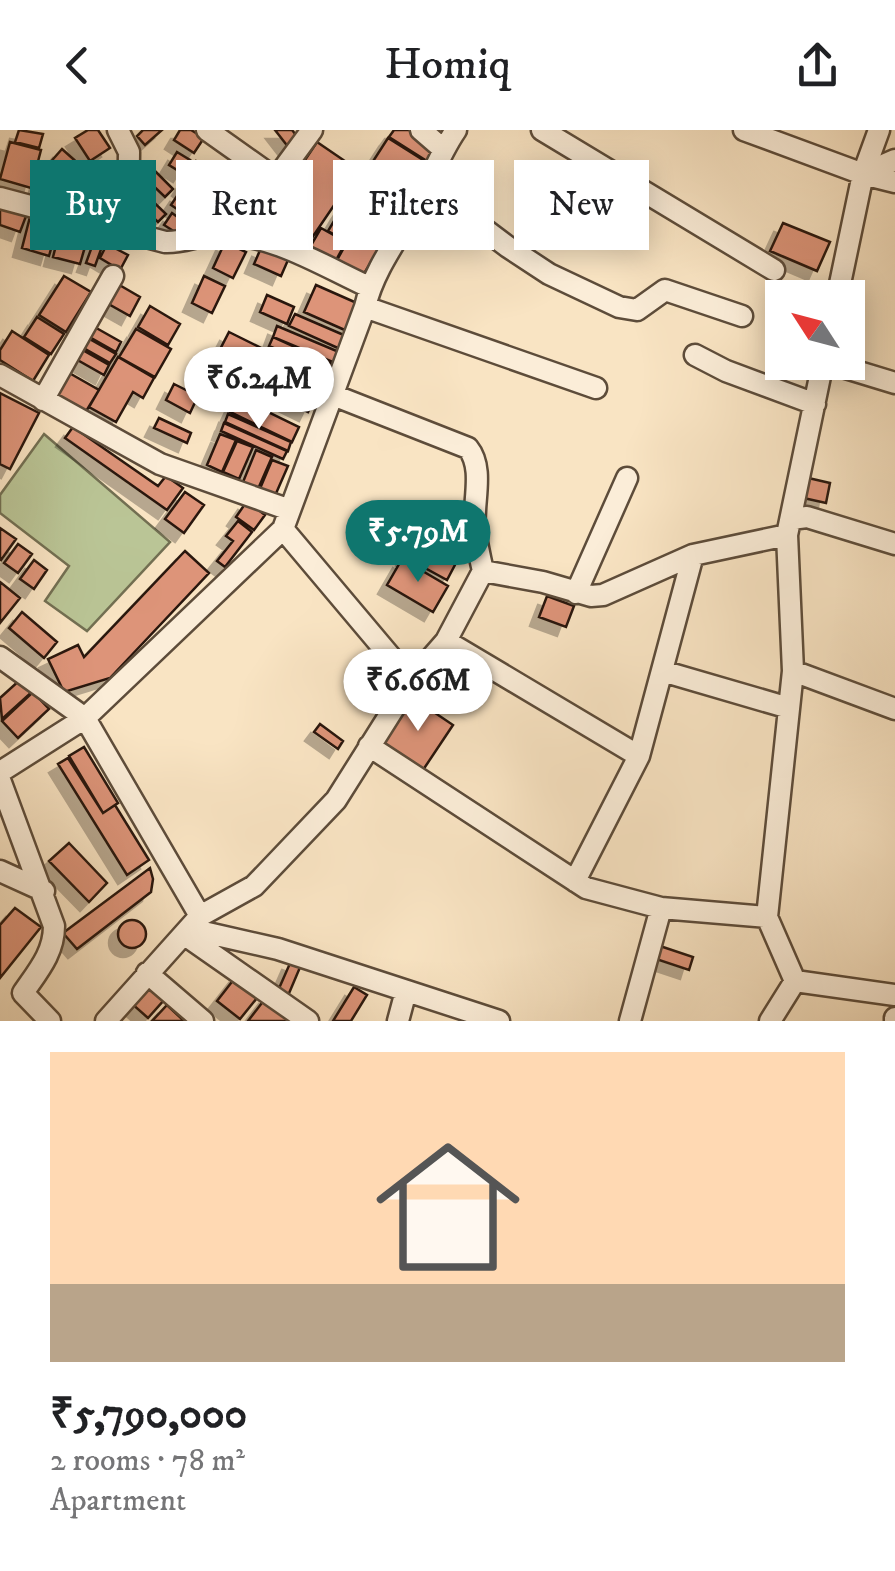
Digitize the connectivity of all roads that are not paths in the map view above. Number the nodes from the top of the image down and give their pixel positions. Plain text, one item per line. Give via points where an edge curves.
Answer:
1 (118, 130) edge
2 (207, 130) edge
3 (312, 130) edge
4 (421, 130) edge
5 (456, 130) edge
6 (542, 130) edge
7 (744, 130) edge
8 (879, 130) edge
9 (443, 149) junction
10 (129, 160) edge
11 (249, 160) edge
12 (290, 160) edge
13 (438, 160) edge
14 (895, 160) edge
15 (863, 174) junction
16 (895, 182) edge
17 (0, 198) edge
18 (30, 206) edge
19 (494, 234) edge
20 (286, 250) edge
21 (392, 250) edge
22 (774, 270) dead end
23 (112, 276) dead end
24 (841, 280) edge
25 (367, 297) junction
26 (742, 316) dead end
27 (695, 355) dead end
28 (865, 373) edge
29 (0, 375) edge
30 (821, 380) edge
31 (895, 382) edge
32 (596, 388) dead end
33 (332, 394) junction
34 (42, 400) junction
35 (815, 404) junction
36 (627, 478) dead end
37 (286, 520) junction
38 (789, 527) junction
39 (895, 544) edge
40 (692, 555) junction
41 (482, 571) junction
42 (576, 593) junction
43 (446, 641) junction
44 (0, 657) edge
45 (662, 670) junction
46 (793, 671) junction
47 (411, 680) junction
48 (789, 708) junction
49 (895, 709) edge
50 (85, 718) junction
51 (368, 746) junction
52 (638, 756) junction
53 (0, 772) edge
54 (0, 780) edge
55 (0, 871) edge
56 (575, 881) junction
57 (44, 891) junction
58 (661, 908) junction
59 (767, 917) junction
60 (192, 927) junction
61 (147, 972) junction
62 (795, 981) junction
63 (406, 991) junction
64 (895, 995) edge
65 (50, 1021) edge
66 (106, 1021) edge
67 (203, 1021) edge
68 (308, 1021) edge
69 (398, 1021) edge
70 (498, 1021) edge
71 (630, 1021) edge
72 (770, 1021) edge

1 - 10 street
2 - 11 street
3 - 12 street
4 - 9 street
5 - 9 street
6 - 22 street
7 - 15 street
8 - 15 street
9 - 13 street
14 - 15 street
15 - 16 street
15 - 24 street
17 - 18 street
19 - 26 street via 550,274 619,306 638,310 664,290
20 - 25 street
21 - 25 street
23 - 34 street
25 - 32 street
25 - 33 street
27 - 35 street
28 - 31 street
29 - 34 street
30 - 35 street
33 - 37 street
33 - 41 street via 468,448 476,470
34 - 37 street via 160,464
35 - 38 street
36 - 42 street
37 - 47 street
37 - 50 street
38 - 39 street via 807,517
38 - 40 street
38 - 46 street
40 - 42 street via 603,595
40 - 45 street
41 - 42 street
41 - 43 street
43 - 47 street
43 - 52 street
44 - 50 street
45 - 48 street
45 - 52 street
46 - 48 street
46 - 49 street
47 - 51 street
48 - 59 street
50 - 53 street
50 - 60 street
51 - 56 street
51 - 60 street via 336,800 264,876
52 - 56 street
54 - 57 street
55 - 57 street
56 - 58 street
57 - 65 street via 54,942 22,993
58 - 59 street
58 - 71 street
59 - 62 street
60 - 61 street
60 - 63 street
60 - 68 street
61 - 66 street
61 - 67 street
62 - 64 street
62 - 72 street
63 - 69 street
63 - 70 street

